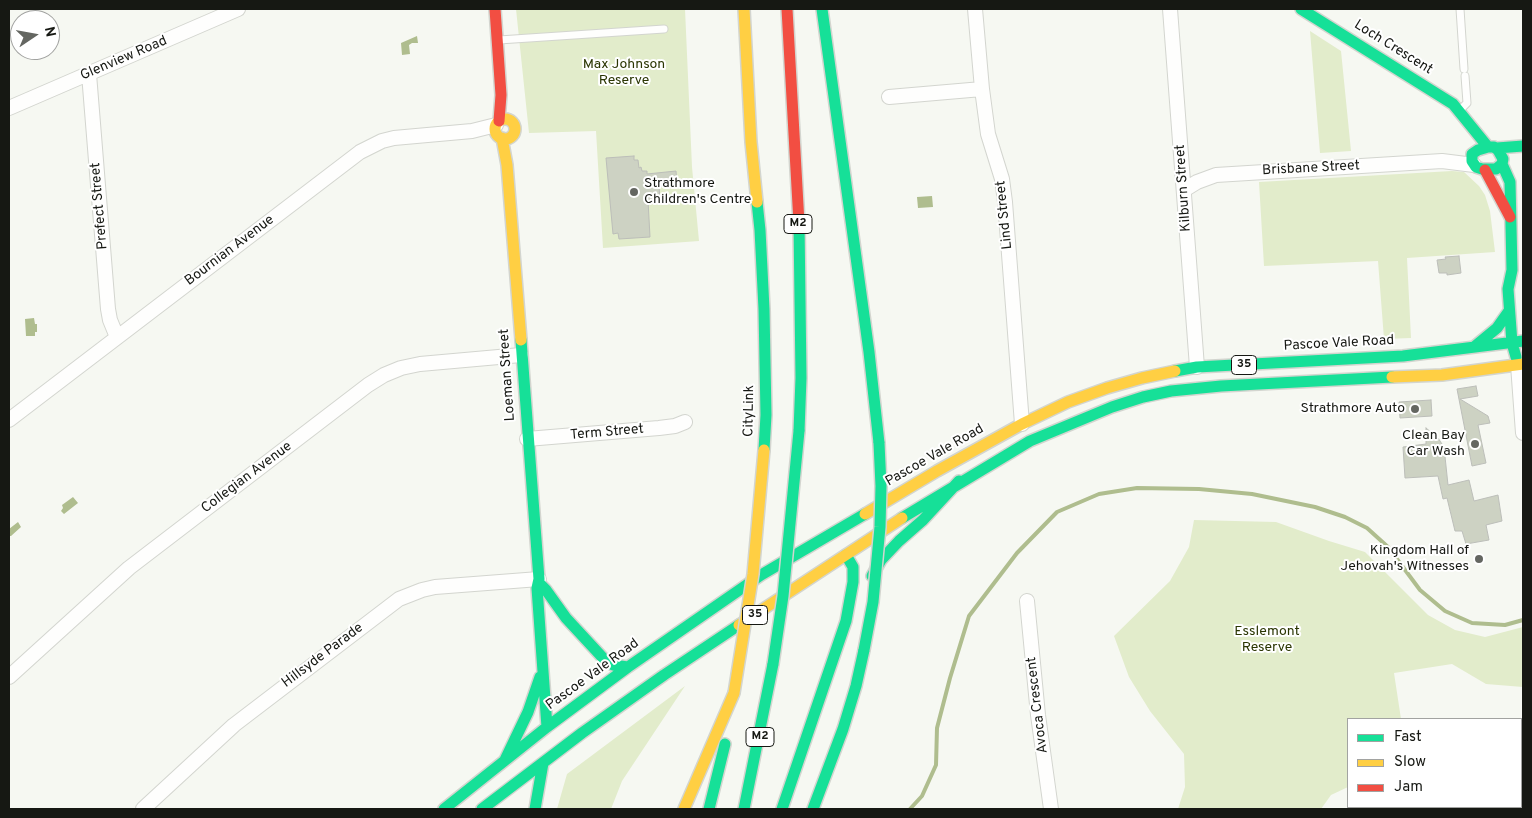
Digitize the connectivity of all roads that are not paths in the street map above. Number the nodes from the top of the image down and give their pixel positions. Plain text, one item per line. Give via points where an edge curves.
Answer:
1 (238, 9) edge
2 (494, 9) edge
3 (744, 9) edge
4 (787, 9) edge
5 (822, 9) edge
6 (975, 9) edge
7 (1170, 9) edge
8 (1301, 9) edge
9 (1460, 9) edge
10 (664, 29) dead end
11 (497, 40) junction
12 (89, 74) junction
13 (982, 89) junction
14 (890, 97) dead end
15 (9, 108) edge
16 (1462, 114) junction
17 (502, 129) junction
18 (1523, 146) edge
19 (1492, 148) junction
20 (1523, 152) edge
21 (1476, 160) junction
22 (1517, 164) dead end
23 (1504, 167) junction
24 (1184, 190) junction
25 (1510, 217) junction
26 (1512, 270) junction
27 (1520, 292) dead end
28 (1509, 311) junction
29 (117, 337) junction
30 (1518, 342) edge
31 (1474, 347) junction
32 (1523, 349) edge
33 (521, 355) junction
34 (1521, 365) edge
35 (1196, 367) junction
36 (9, 420) edge
37 (685, 422) dead end
38 (1022, 424) junction
39 (1523, 433) edge
40 (527, 439) junction
41 (960, 481) junction
42 (820, 540) junction
43 (846, 555) junction
44 (539, 581) junction
45 (1027, 601) dead end
46 (846, 621) junction
47 (628, 667) junction
48 (543, 669) junction
49 (9, 677) edge
50 (734, 694) junction
51 (547, 727) junction
52 (505, 760) junction
53 (543, 763) junction
54 (143, 809) edge
55 (444, 809) edge
56 (482, 809) edge
57 (535, 809) edge
58 (684, 809) edge
59 (709, 809) edge
60 (744, 809) edge
61 (782, 809) edge
62 (813, 809) edge
63 (1051, 809) edge

1 - 12 street, Glenview Road
2 - 11 main road, Loeman Street
3 - 50 main road, CityLink / M2, bridge via 751,142 760,230 766,415 753,574
4 - 60 main road, M2, bridge via 799,229 799,431 783,596
5 - 62 main road, bridge via 869,352 881,486 880,527 864,650 843,730
6 - 13 street, Lind Street
7 - 24 street, Kilburn Street
8 - 16 main road, Loch Crescent via 1443,97
9 - 16 lane via 1467,103
10 - 11 lane
11 - 17 main road, Loeman Street
12 - 15 street, Glenview Road
12 - 29 street, Prefect Street via 108,309
13 - 14 street
13 - 38 street, Lind Street via 988,134 1002,179 1005,202
16 - 19 main road, Loch Crescent
16 - 21 main road
17 - 29 street, Bournian Avenue via 382,140 360,152
17 - 33 main road, Loeman Street via 508,164
18 - 19 main road
19 - 21 main road via 1478,150
19 - 23 main road, Loch Crescent via 1501,154
20 - 23 main road
21 - 23 main road via 1496,169
21 - 24 street, Brisbane Street via 1216,175
21 - 25 main road
22 - 23 main road
23 - 25 main road, Loch Crescent via 1511,196
24 - 35 street, Kilburn Street
25 - 26 main road, Loch Crescent
26 - 27 main road
26 - 28 main road via 1508,288
28 - 30 main road
28 - 31 main road via 1497,328
29 - 36 street, Bournian Avenue
30 - 31 main road, Pascoe Vale Road / 35
30 - 34 main road
31 - 35 main road, Pascoe Vale Road / 35 via 1403,356
32 - 34 main road
33 - 40 main road, Loeman Street
33 - 49 street, Collegian Avenue via 420,364 401,368 376,380 114,580
34 - 39 street
34 - 41 main road, 35 via 1442,376 1171,391 1112,407 1030,440
35 - 38 main road, Pascoe Vale Road / 35 via 1107,388
37 - 40 street, Term Street via 659,428
38 - 42 main road, Pascoe Vale Road / 35
40 - 44 main road, Loeman Street
41 - 43 main road, 35
41 - 46 main road via 881,560
42 - 43 main road
42 - 47 main road, Pascoe Vale Road / 35 via 761,575
43 - 46 main road via 853,567
43 - 53 main road, 35 via 655,681
44 - 47 main road via 566,618 603,658 613,665
44 - 48 main road, Loeman Street
44 - 54 street, Hillsyde Parade via 435,587 399,599 234,725
45 - 63 street, Avoca Crescent
46 - 61 main road
47 - 51 main road, Pascoe Vale Road / 35
48 - 51 main road, Loeman Street
48 - 52 main road via 528,712
50 - 58 main road
50 - 59 main road, CityLink / M2
51 - 52 main road, Pascoe Vale Road / 35
51 - 53 main road, Loeman Street
52 - 55 main road, Pascoe Vale Road / 35
53 - 56 main road, 35
53 - 57 main road, Loeman Street

